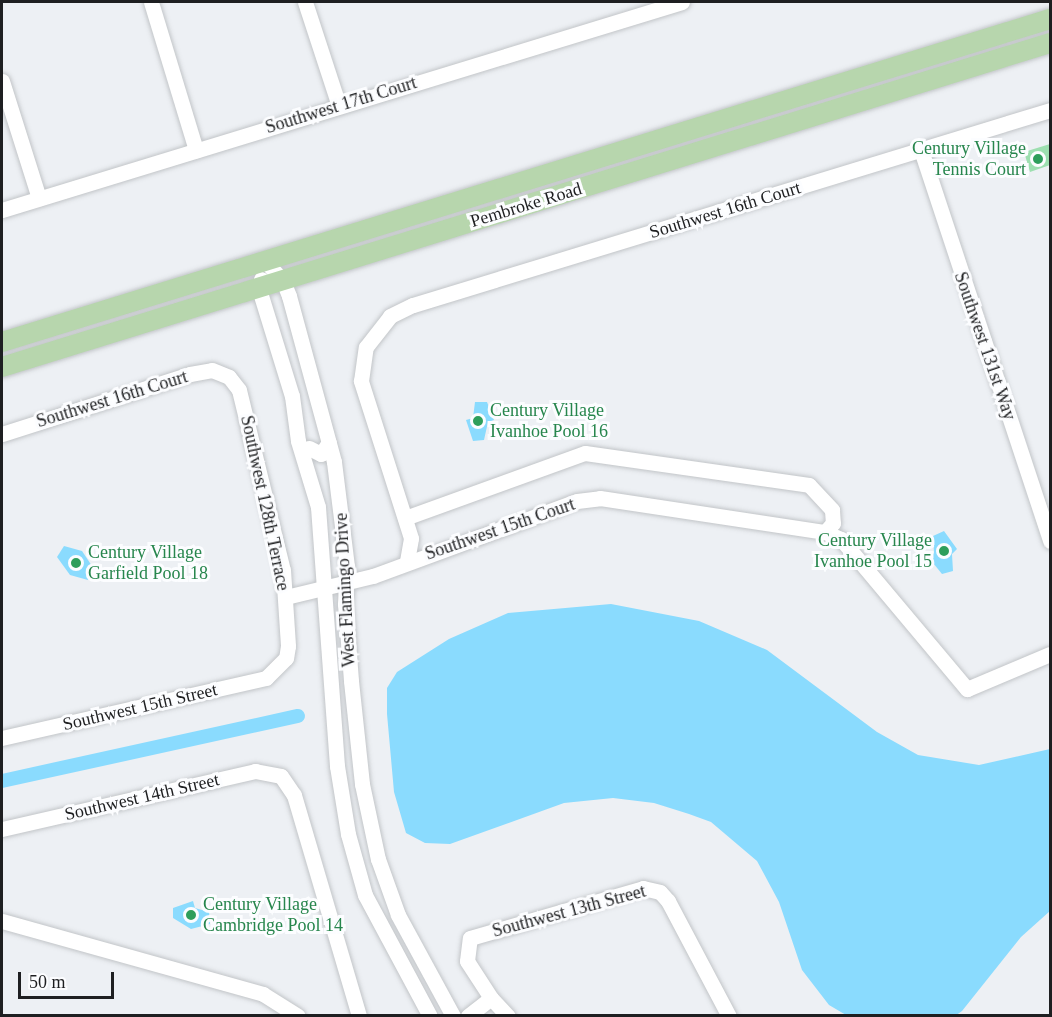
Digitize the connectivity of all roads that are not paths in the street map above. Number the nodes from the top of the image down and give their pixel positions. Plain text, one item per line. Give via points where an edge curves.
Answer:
1 (151, 2) edge
2 (305, 2) edge
3 (682, 2) edge
4 (1050, 19) edge
5 (1050, 43) edge
6 (2, 81) edge
7 (339, 106) junction
8 (1050, 110) edge
9 (196, 150) junction
10 (921, 150) junction
11 (39, 198) junction
12 (2, 210) edge
13 (266, 262) junction
14 (283, 281) junction
15 (259, 289) junction
16 (2, 342) edge
17 (2, 367) edge
18 (223, 374) joint
19 (316, 390) junction
20 (292, 396) junction
21 (2, 434) edge
22 (329, 442) junction
23 (309, 448) junction
24 (315, 493) junction
25 (405, 518) junction
26 (825, 532) junction
27 (1050, 541) edge
28 (407, 561) junction
29 (347, 582) junction
30 (324, 589) junction
31 (286, 597) junction
32 (1050, 654) edge
33 (276, 671) joint
34 (2, 738) edge
35 (2, 829) edge
36 (2, 921) edge
37 (491, 998) junction
38 (298, 1016) edge
39 (359, 1016) edge
40 (430, 1016) edge
41 (453, 1016) edge
42 (468, 1016) edge
43 (508, 1016) edge
44 (729, 1016) edge

1 - 9 street
2 - 7 street
3 - 7 street, Southwest 17th Court
4 - 13 main road, Pembroke Road
5 - 14 main road, Pembroke Road
6 - 11 street
7 - 9 street, Southwest 17th Court
8 - 10 street, Southwest 16th Court
9 - 11 street, Southwest 17th Court
10 - 25 street, Southwest 16th Court via 400,310 375,331 361,369 365,398
10 - 27 street, Southwest 131st Way
11 - 12 street, Southwest 17th Court
13 - 14 street, West Flamingo Drive
13 - 15 street
13 - 16 main road, Pembroke Road
14 - 15 main road, Pembroke Road
14 - 19 street, West Flamingo Drive
15 - 17 main road, Pembroke Road
15 - 20 street, West Flamingo Drive
18 - 21 street, Southwest 16th Court via 212,370 190,374
18 - 31 street, Southwest 128th Terrace via 239,390
19 - 20 street
19 - 22 street, West Flamingo Drive
20 - 23 street, West Flamingo Drive
20 - 24 street, West Flamingo Drive via 298,441
22 - 23 street via 321,454
22 - 29 street, West Flamingo Drive
23 - 24 street, West Flamingo Drive
24 - 30 street, West Flamingo Drive
25 - 26 street via 585,453 809,485 832,510 833,523
25 - 28 street via 411,538
26 - 28 street, Southwest 15th Court via 591,498
26 - 32 street, Southwest 15th Court via 841,539 967,689
28 - 29 street, Southwest 15th Court
29 - 30 street, Southwest 15th Court
29 - 41 street, West Flamingo Drive via 345,604 359,755 378,859 398,915
30 - 31 street, Southwest 15th Court
30 - 40 street, West Flamingo Drive via 337,766 348,834 365,895
31 - 33 street, Southwest 128th Terrace via 288,646
33 - 34 street, Southwest 15th Street via 252,681
35 - 39 street, Southwest 14th Street via 255,771 281,776 294,795
36 - 38 street via 263,994
37 - 42 street
37 - 43 street
37 - 44 street, Southwest 13th Street via 464,954 470,938 652,888 668,901

